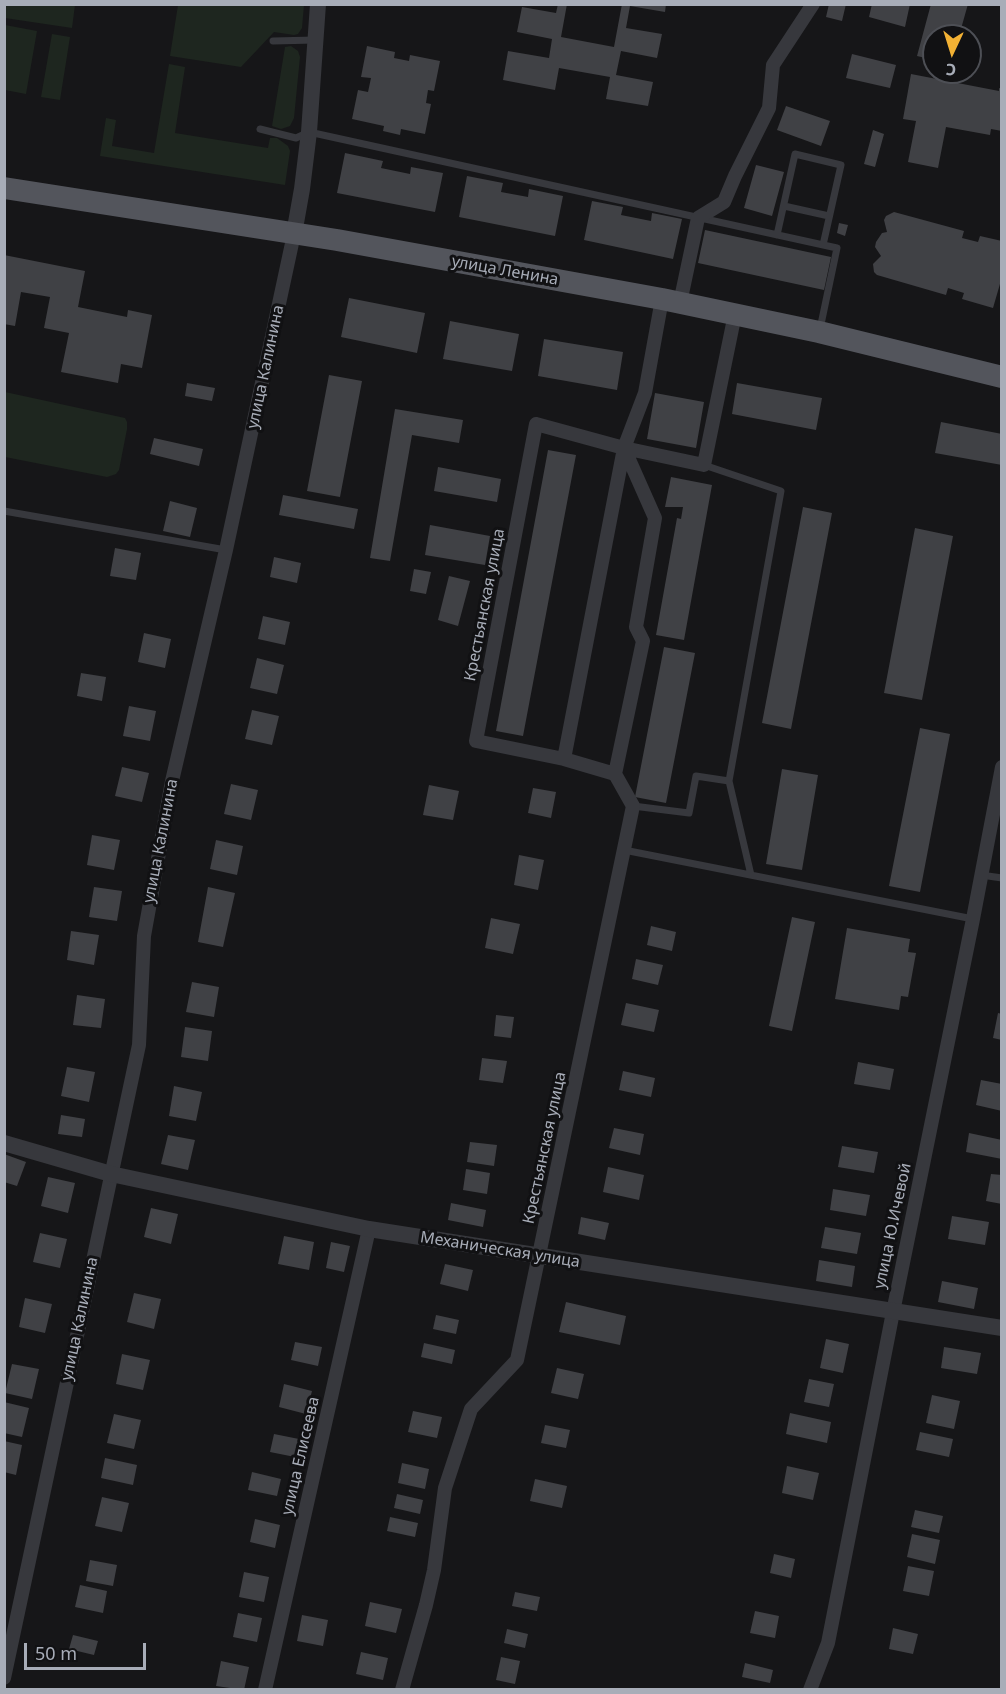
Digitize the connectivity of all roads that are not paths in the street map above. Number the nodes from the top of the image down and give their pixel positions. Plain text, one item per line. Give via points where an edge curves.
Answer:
1 (318, 4) edge
2 (813, 4) edge
3 (315, 40) junction
4 (273, 41) dead end
5 (260, 129) dead end
6 (309, 132) junction
7 (4, 188) edge
8 (784, 206) junction
9 (830, 216) junction
10 (698, 218) junction
11 (294, 234) junction
12 (777, 235) junction
13 (823, 245) junction
14 (671, 301) junction
15 (735, 314) junction
16 (819, 332) junction
17 (1002, 377) edge
18 (624, 448) junction
19 (704, 465) junction
20 (4, 511) edge
21 (226, 550) junction
22 (564, 759) junction
23 (1002, 767) edge
24 (615, 774) junction
25 (729, 781) junction
26 (633, 806) junction
27 (624, 849) junction
28 (750, 875) junction
29 (981, 875) junction
30 (1002, 878) edge
31 (973, 920) junction
32 (4, 1143) edge
33 (111, 1174) junction
34 (369, 1229) junction
35 (540, 1257) junction
36 (893, 1312) junction
37 (1002, 1328) edge
38 (4, 1678) edge
39 (265, 1689) edge
40 (402, 1689) edge
41 (810, 1689) edge

1 - 3 street, улица Калинина
2 - 10 street via 773,64 769,108 724,202
3 - 4 lane
3 - 6 street, улица Калинина
5 - 6 lane via 296,138
6 - 10 lane
6 - 11 street, улица Калинина
7 - 11 main road, улица Ленина
8 - 9 lane
8 - 9 lane via 795,154 841,165
8 - 12 lane
9 - 13 lane
10 - 12 lane
10 - 14 street
11 - 14 main road, улица Ленина
11 - 21 street, улица Калинина
12 - 13 lane
13 - 16 lane via 837,248
14 - 15 main road, улица Ленина
14 - 18 street via 645,393
15 - 16 main road, улица Ленина
15 - 19 street
16 - 17 main road, улица Ленина
18 - 19 street, Крестьянская улица
18 - 22 street
18 - 22 street, Крестьянская улица via 536,424 476,741
18 - 24 street via 655,518 636,627 643,641
19 - 25 lane via 781,491
20 - 21 lane
21 - 33 street, улица Калинина via 154,871 144,936 139,1045
22 - 24 street, Крестьянская улица
23 - 29 street, улица Ю.Ичевой
24 - 26 street
25 - 26 lane via 696,776 689,813
25 - 28 lane
26 - 27 street, Крестьянская улица
27 - 28 lane
27 - 35 street, Крестьянская улица
28 - 31 lane
29 - 30 lane
29 - 31 street, улица Ю.Ичевой
31 - 36 street, улица Ю.Ичевой
32 - 33 street, Механическая улица
33 - 34 street, Механическая улица
33 - 38 street, улица Калинина
34 - 35 street, Механическая улица
34 - 39 street, улица Елисеева
35 - 36 street, Механическая улица
35 - 40 street, Крестьянская улица via 517,1360 471,1409 445,1488 434,1570
36 - 37 street, Механическая улица
36 - 41 street, улица Ю.Ичевой via 828,1643

